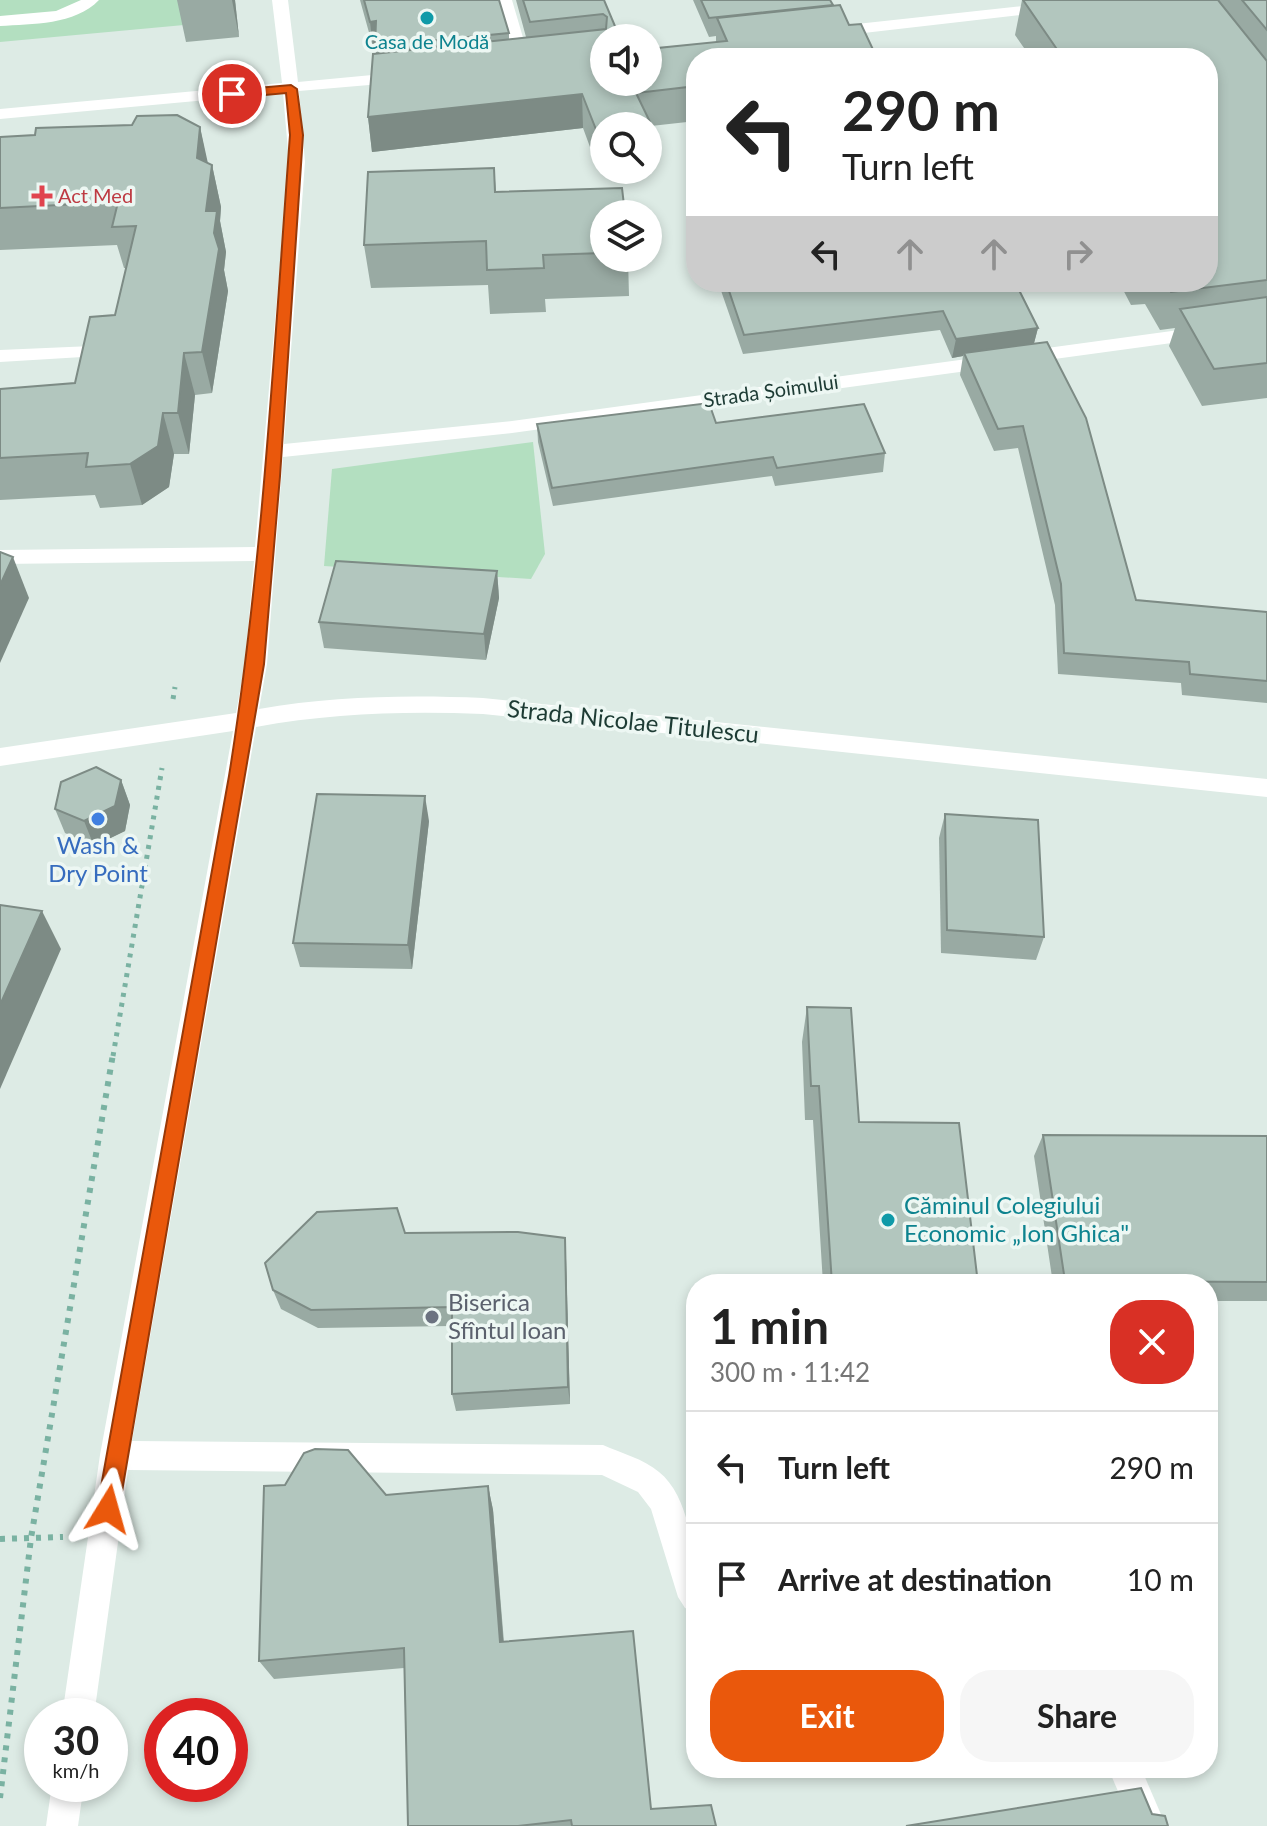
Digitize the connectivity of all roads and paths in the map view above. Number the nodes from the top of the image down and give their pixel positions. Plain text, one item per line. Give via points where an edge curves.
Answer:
1 (91, 0) edge
2 (280, 0) edge
3 (504, 0) edge
4 (1060, 7) edge
5 (0, 21) edge
6 (807, 34) edge
7 (523, 65) edge
8 (418, 76) edge
9 (291, 89) junction
10 (0, 114) edge
11 (1267, 324) edge
12 (92, 352) edge
13 (0, 356) edge
14 (275, 451) junction
15 (266, 554) junction
16 (0, 557) edge
17 (175, 687) dead end
18 (247, 721) junction
19 (168, 734) junction
20 (0, 757) edge
21 (1267, 788) edge
22 (115, 1455) junction
23 (104, 1536) junction
24 (31, 1538) junction
25 (0, 1539) edge
26 (686, 1578) edge
27 (81, 1698) edge
28 (1128, 1778) edge
29 (0, 1798) edge
30 (65, 1802) edge
31 (62, 1826) edge
32 (1150, 1826) edge

1 - 5 street via 79,10 50,17
2 - 9 street
3 - 7 street
4 - 6 street
8 - 9 street
9 - 10 street
9 - 14 street via 297,162
11 - 14 street, Strada Șoimului via 512,427
12 - 13 street
14 - 15 street
15 - 16 street
15 - 18 street
17 - 19 path
18 - 19 street, Strada Nicolae Titulescu
18 - 21 street, Strada Nicolae Titulescu via 319,707 483,706
18 - 22 street
19 - 20 street, Strada Nicolae Titulescu
19 - 24 path
22 - 23 street
22 - 26 street via 603,1460 652,1485 675,1529
23 - 24 path
23 - 27 street
24 - 25 path
24 - 29 path
28 - 32 street
30 - 31 street

